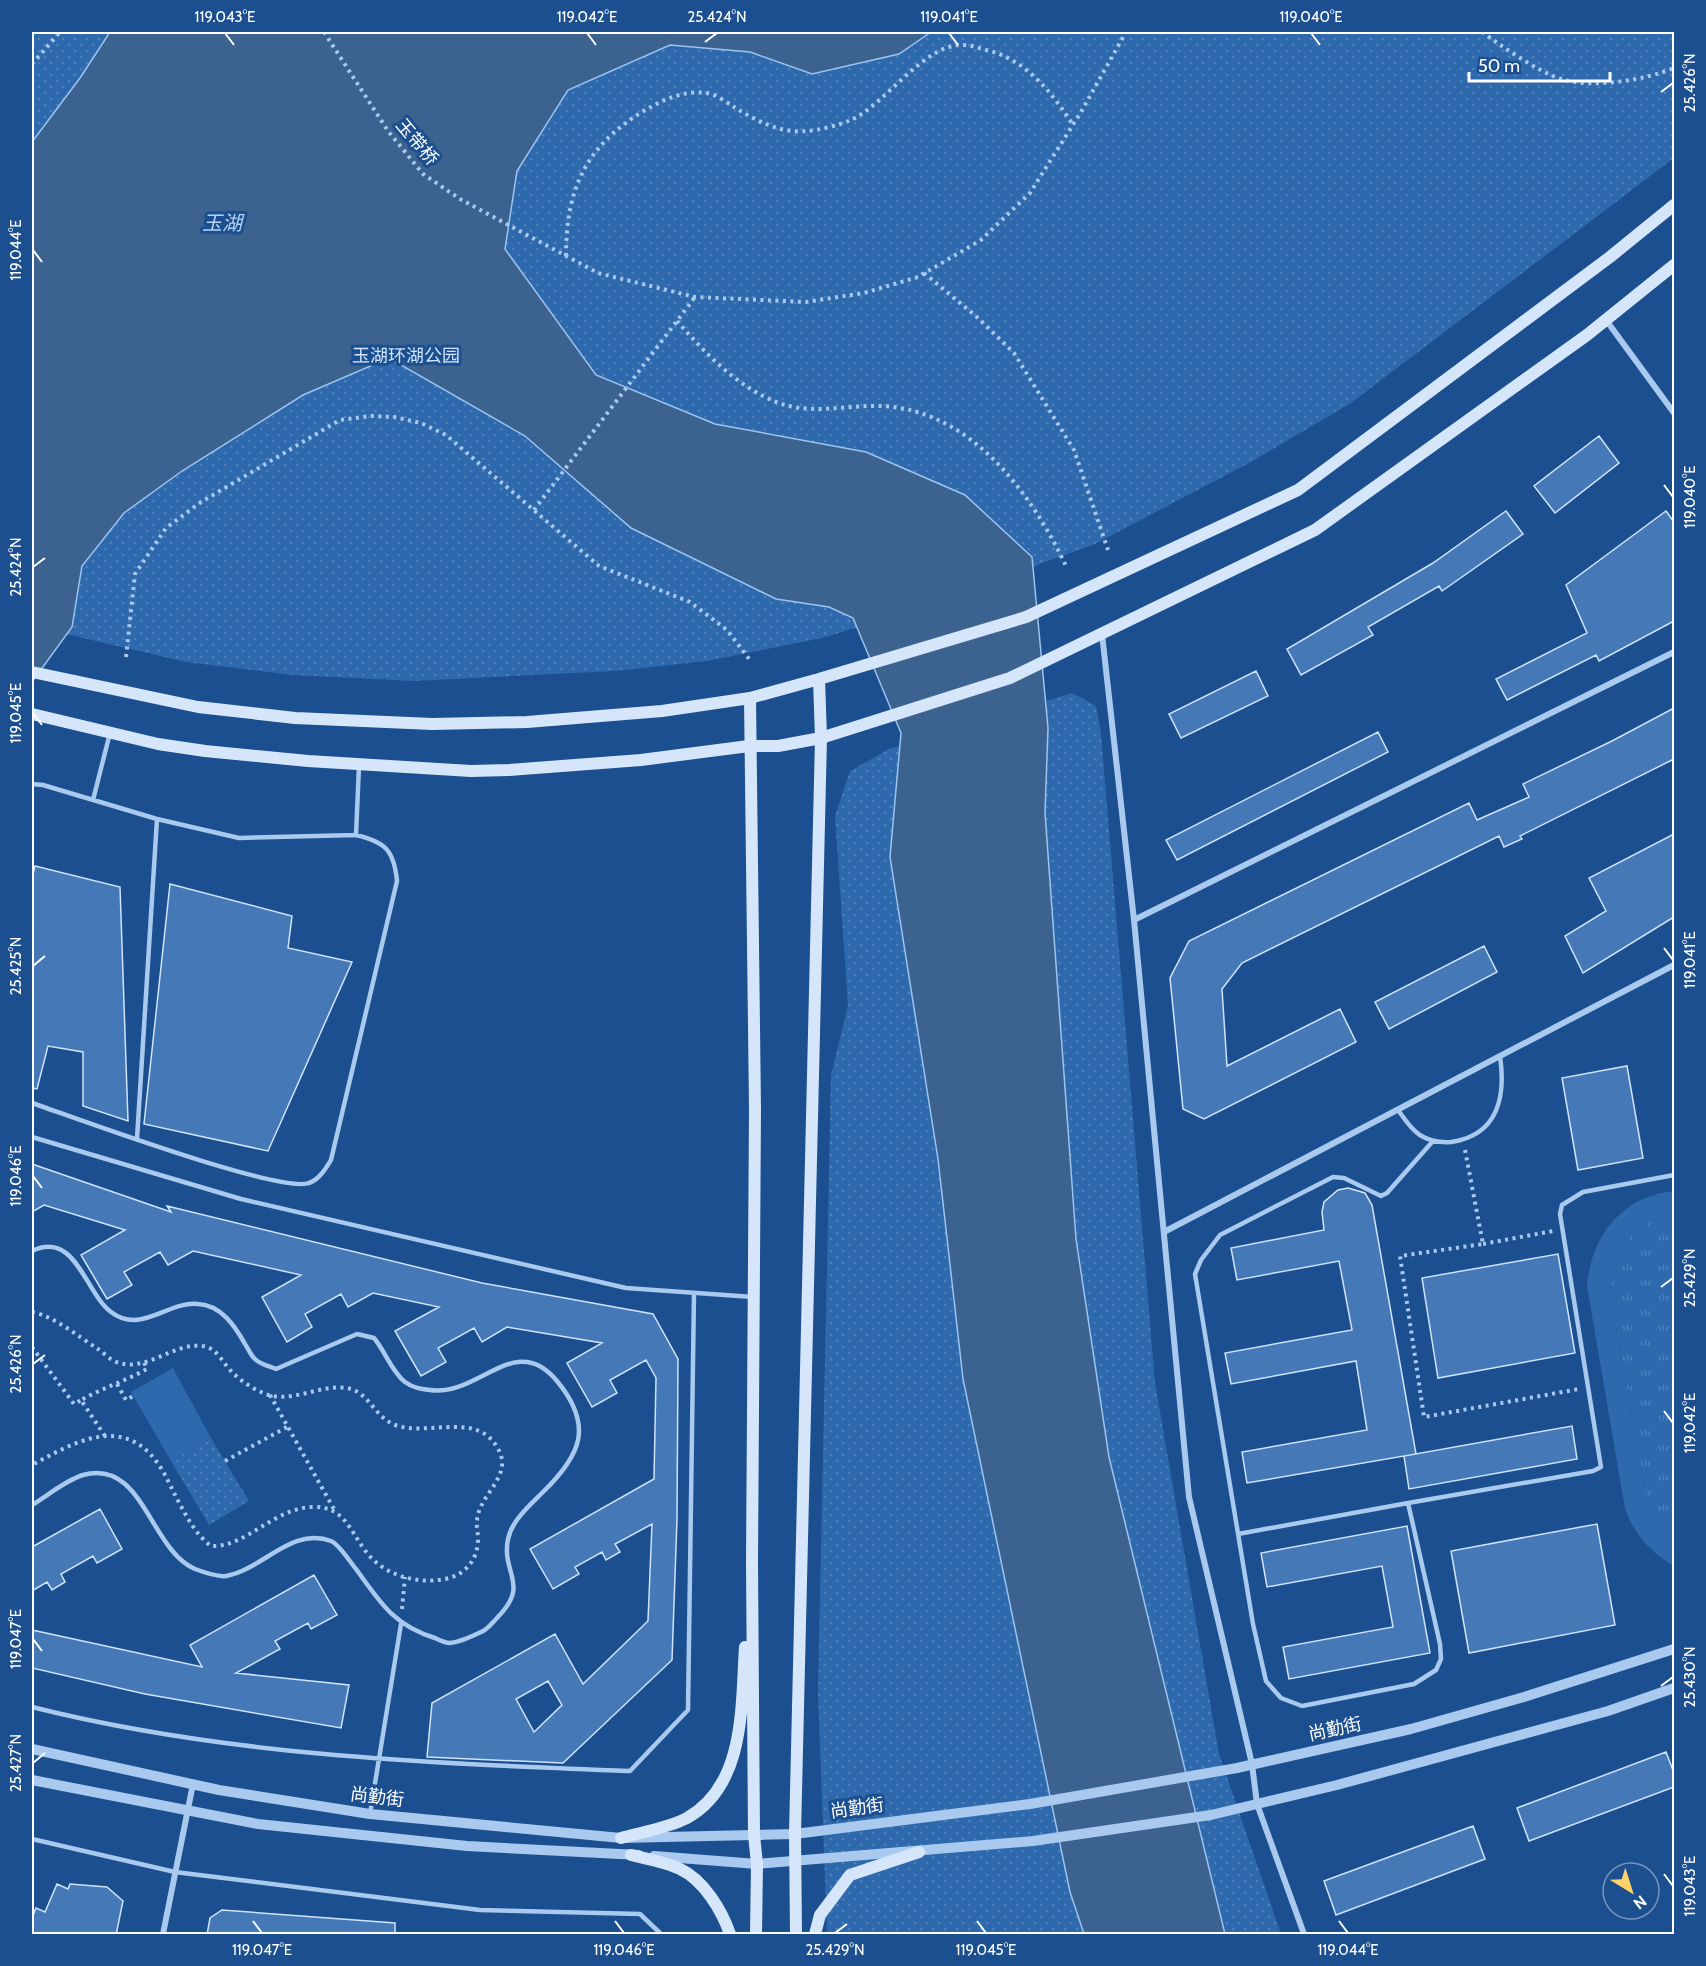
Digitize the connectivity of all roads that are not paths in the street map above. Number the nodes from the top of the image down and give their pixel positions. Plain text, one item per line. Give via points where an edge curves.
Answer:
1 (1674, 205) edge
2 (1674, 265) edge
3 (1606, 320) junction
4 (1674, 413) edge
5 (1102, 634) junction
6 (1674, 652) edge
7 (32, 672) edge
8 (819, 679) junction
9 (750, 699) junction
10 (32, 714) edge
11 (110, 733) junction
12 (821, 738) junction
13 (750, 746) junction
14 (359, 763) junction
15 (32, 784) edge
16 (93, 800) junction
17 (157, 819) junction
18 (356, 834) junction
19 (1134, 920) junction
20 (1674, 965) edge
21 (1500, 1056) junction
22 (32, 1103) edge
23 (1398, 1110) junction
24 (32, 1137) edge
25 (137, 1139) junction
26 (1433, 1141) junction
27 (1674, 1175) edge
28 (1164, 1233) junction
29 (32, 1251) edge
30 (694, 1293) junction
31 (753, 1297) junction
32 (1408, 1503) junction
33 (32, 1505) edge
34 (1238, 1534) junction
35 (752, 1562) junction
36 (401, 1624) junction
37 (1674, 1649) edge
38 (1674, 1688) edge
39 (32, 1707) edge
40 (32, 1749) edge
41 (379, 1761) junction
42 (1252, 1764) junction
43 (32, 1780) edge
44 (193, 1784) junction
45 (1257, 1804) junction
46 (187, 1810) junction
47 (370, 1814) junction
48 (795, 1834) junction
49 (754, 1835) junction
50 (621, 1838) junction
51 (32, 1839) edge
52 (918, 1852) junction
53 (631, 1855) junction
54 (795, 1860) junction
55 (757, 1864) junction
56 (175, 1872) junction
57 (163, 1935) edge
58 (661, 1935) edge
59 (730, 1935) edge
60 (756, 1935) edge
61 (796, 1935) edge
62 (815, 1935) edge
63 (1304, 1935) edge

1 - 8 main road via 1298,490 1026,617
2 - 3 main road
3 - 4 street
3 - 5 main road via 1315,530
5 - 12 main road via 1010,678
5 - 19 street
6 - 19 street
7 - 9 main road via 198,707 384,723 574,719
8 - 9 main road
8 - 12 main road
9 - 13 main road
10 - 11 main road
11 - 14 main road via 205,751
11 - 16 lane
12 - 13 main road via 778,746
12 - 48 main road
13 - 14 main road via 663,758 509,770
13 - 31 main road via 755,1109
14 - 18 lane
15 - 16 lane
16 - 17 lane
17 - 18 lane via 238,838
17 - 25 lane
18 - 25 lane via 375,839 389,851 396,863 397,881 331,1160 321,1175 310,1183 279,1182
19 - 28 street
20 - 21 street
21 - 23 street
21 - 26 lane via 1504,1083 1490,1120 1479,1133 1463,1140
22 - 25 lane
23 - 26 lane via 1416,1133
23 - 28 street
24 - 30 lane via 241,1199 432,1245 626,1288
26 - 34 lane via 1387,1193 1381,1196 1344,1178 1333,1177 1220,1234 1201,1260 1195,1274
27 - 32 lane via 1583,1192 1562,1205 1561,1230 1601,1467
28 - 42 street via 1189,1497
29 - 36 lane via 58,1249 74,1259 111,1312 130,1320 197,1303 213,1307 232,1323 254,1359 276,1369 357,1334 374,1338 403,1381 415,1388 461,1388 508,1362 540,1365 556,1379 580,1423 575,1456 519,1516 508,1538 516,1585 508,1607 484,1632 449,1643
30 - 31 lane
30 - 41 lane via 688,1710 630,1771
31 - 35 main road
32 - 34 lane
32 - 34 lane via 1440,1644 1441,1659 1436,1670 1414,1684 1302,1706 1281,1698 1266,1681
33 - 36 lane via 82,1475 103,1473 134,1491 173,1552 193,1568 224,1577 300,1540 314,1537 334,1542
35 - 49 main road
35 - 50 main road via 739,1734 726,1777 707,1804 686,1819
36 - 41 lane
37 - 42 street, 尚勤街 via 1411,1729
38 - 45 street via 1608,1711
39 - 41 lane via 180,1737
40 - 44 street, 尚勤街
41 - 47 lane
42 - 45 street
42 - 48 street, 尚勤街 via 1030,1804
43 - 46 street
44 - 46 street
44 - 47 street, 尚勤街
45 - 52 street via 1211,1815 1033,1841
45 - 63 street
46 - 53 street via 258,1824 467,1846
46 - 56 street
47 - 50 street, 尚勤街
48 - 49 street, 尚勤街
48 - 54 main road
49 - 50 street, 尚勤街
49 - 55 main road
51 - 56 lane
52 - 54 street
52 - 62 main road via 850,1875 820,1915
53 - 55 street
53 - 59 main road via 681,1869 723,1914
54 - 55 street
54 - 61 main road
55 - 60 main road
56 - 57 street
56 - 58 lane via 480,1910 640,1914

